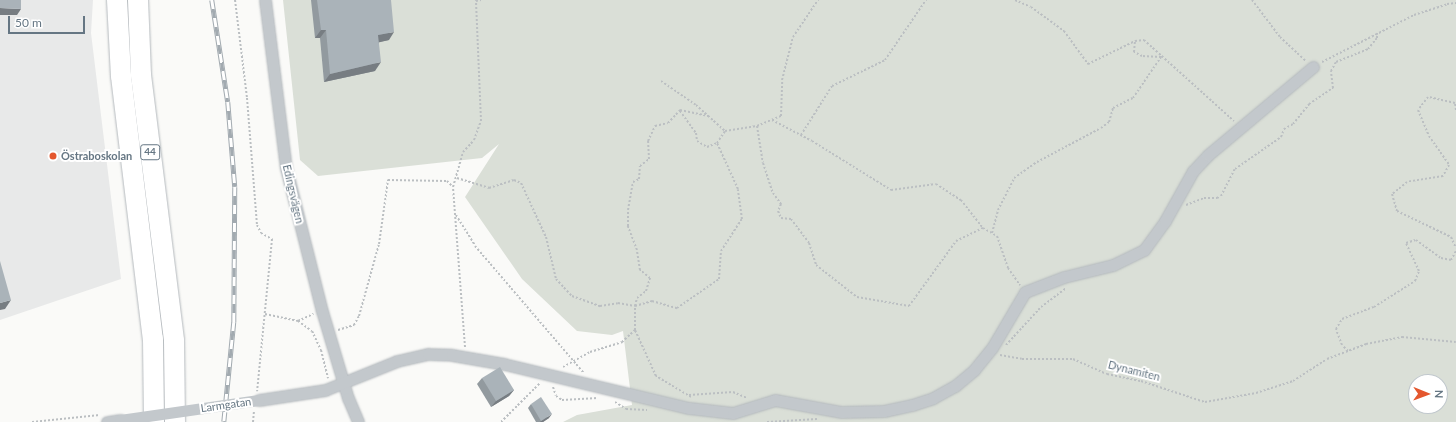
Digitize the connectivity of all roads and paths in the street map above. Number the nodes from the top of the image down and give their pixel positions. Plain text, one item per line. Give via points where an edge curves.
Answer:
1 (117, 0) edge
2 (138, 0) edge
3 (235, 0) edge
4 (265, 0) edge
5 (481, 0) edge
6 (818, 0) edge
7 (926, 0) edge
8 (1015, 0) edge
9 (1252, 0) edge
10 (476, 1) edge
11 (1456, 4) edge
12 (1135, 41) junction
13 (1161, 57) junction
14 (1313, 67) junction
15 (661, 81) dead end
16 (680, 110) junction
17 (1456, 110) edge
18 (708, 116) junction
19 (772, 120) junction
20 (757, 126) junction
21 (1242, 128) junction
22 (725, 131) junction
23 (801, 135) junction
24 (717, 143) junction
25 (457, 178) junction
26 (453, 187) junction
27 (455, 214) junction
28 (983, 228) junction
29 (992, 233) junction
30 (1456, 249) edge
31 (1025, 292) junction
32 (635, 306) junction
33 (322, 311) junction
34 (265, 314) junction
35 (298, 321) junction
36 (635, 330) junction
37 (328, 332) junction
38 (1456, 342) edge
39 (1348, 351) junction
40 (997, 356) dead end
41 (466, 358) junction
42 (573, 361) junction
43 (548, 375) junction
44 (328, 378) dead end
45 (344, 384) junction
46 (595, 385) junction
47 (687, 395) junction
48 (694, 399) dead end
49 (257, 401) junction
50 (761, 404) junction
51 (106, 418) edge
52 (822, 419) dead end
53 (32, 422) edge
54 (154, 422) edge
55 (175, 422) edge
56 (253, 422) edge
57 (358, 422) edge
58 (501, 422) edge
59 (767, 422) edge

1 - 54 highway, 44 via 121,84 153,339
2 - 55 highway, 44 via 141,75 174,342
3 - 34 path via 247,98 257,225 261,233 272,239
4 - 33 street, Edingsvägen via 286,168
5 - 10 path
6 - 19 path via 793,37 782,80 781,116
7 - 23 path via 886,60 832,86
8 - 12 path via 1031,7 1064,31 1088,64
9 - 14 path via 1280,37
10 - 25 path via 481,121 474,140 462,152
11 - 14 path via 1447,4 1414,16
12 - 13 path via 1144,40
12 - 13 path via 1134,52 1142,56
13 - 21 path
13 - 29 path via 1134,98 1113,108 1109,122 1037,162 1014,178 998,210
14 - 21 street
15 - 18 path
16 - 18 path
16 - 24 path via 696,133 697,141 707,147
16 - 32 path via 668,123 655,126 648,141 649,159 640,166 639,179 633,182 631,188 628,226 638,250 640,270 650,278 646,291 637,298
17 - 30 path via 1455,103 1428,97 1418,110 1429,136 1449,165 1444,176 1407,182 1392,194 1397,210 1451,237
18 - 22 path
19 - 20 path
19 - 23 path
20 - 22 path
20 - 28 path via 763,163 773,193 781,204 778,210 781,218 790,218 809,243 816,265 857,297 909,306 956,241
21 - 31 street via 1208,155 1193,171 1165,221 1144,250 1114,265 1064,277
22 - 24 path
23 - 28 path via 891,190 936,184 961,200
24 - 32 path via 738,190 742,219 721,251 719,280 677,308 652,301
25 - 26 path
25 - 32 path via 489,188 514,180 521,183 546,237 556,279 572,296 600,306 618,303
26 - 27 path
26 - 37 path via 446,182 388,180 379,244 359,316 354,325
27 - 41 path
27 - 42 path via 475,246
28 - 29 path
29 - 31 path via 997,236 1008,268
30 - 39 path via 1451,260 1441,258 1416,240 1406,243 1419,271 1415,281 1374,307 1342,319 1336,329 1342,345
31 - 50 street, Larmgatan via 992,348 974,370 955,386 933,398 884,411 842,412 775,400
32 - 36 path
33 - 35 path
33 - 37 street, Edingsvägen
34 - 35 path
34 - 49 path
35 - 44 path via 312,331 317,340
36 - 42 path via 622,342 606,345
36 - 47 path via 656,376
37 - 45 street, Edingsvägen
38 - 39 path, Dynamiten via 1402,336
39 - 40 path, Dynamiten via 1327,360 1293,381 1256,393 1205,402 1142,380 1107,374 1073,359 1022,359
41 - 43 street, Larmgatan
41 - 45 street, Larmgatan via 428,354 397,362
42 - 43 path
42 - 46 path
43 - 46 street, Larmgatan
43 - 58 path
45 - 49 street, Larmgatan via 325,390
45 - 57 street, Edingsvägen
46 - 50 street, Larmgatan via 689,408 733,413
47 - 48 path
47 - 50 path via 732,392
49 - 51 street, Larmgatan, bridge via 120,420
49 - 56 path
51 - 53 path
52 - 59 path

